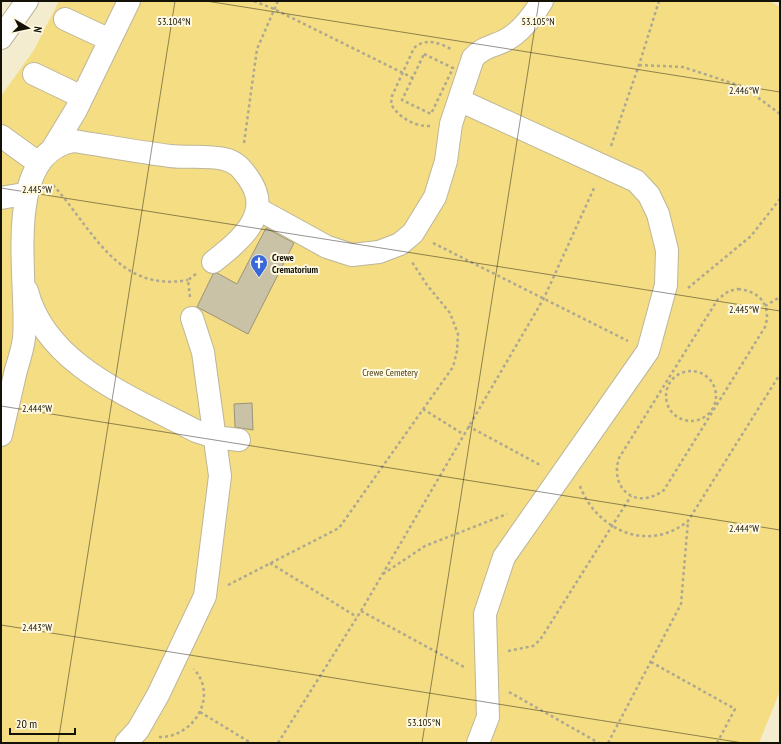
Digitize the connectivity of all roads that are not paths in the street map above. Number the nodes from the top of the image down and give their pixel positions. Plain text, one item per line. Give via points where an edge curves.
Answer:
1 (27, 1) edge
2 (129, 1) edge
3 (542, 1) edge
4 (65, 19) dead end
5 (1, 38) edge
6 (110, 40) junction
7 (34, 74) dead end
8 (82, 97) junction
9 (457, 106) junction
10 (1, 136) edge
11 (53, 148) junction
12 (35, 164) junction
13 (24, 194) junction
14 (1, 198) edge
15 (258, 209) junction
16 (213, 262) road end
17 (21, 266) junction
18 (192, 318) road end
19 (8, 383) edge
20 (1, 436) edge
21 (215, 437) junction
22 (239, 440) dead end
23 (132, 736) edge
24 (478, 743) edge

1 - 5 street
2 - 6 street
3 - 9 street via 529,22 506,40 480,50 473,58
4 - 6 street
6 - 8 street
7 - 8 street
8 - 11 street
9 - 15 street via 451,124 446,161 435,197 407,238 379,252 352,254 327,247
9 - 24 street via 636,181 649,195 658,214 667,250 666,285 648,351 570,481 504,557 485,614 488,717
10 - 12 street
11 - 12 street
11 - 15 street via 74,141 172,156 225,159 240,166 252,182
12 - 13 street
13 - 14 street
13 - 17 street via 19,227
15 - 16 street via 251,225
17 - 19 street via 24,338
17 - 21 street via 30,301 43,328 66,355 88,372 133,398 196,431
18 - 21 street via 203,352
19 - 20 street
21 - 22 street
21 - 23 street via 220,476 205,596 158,695

